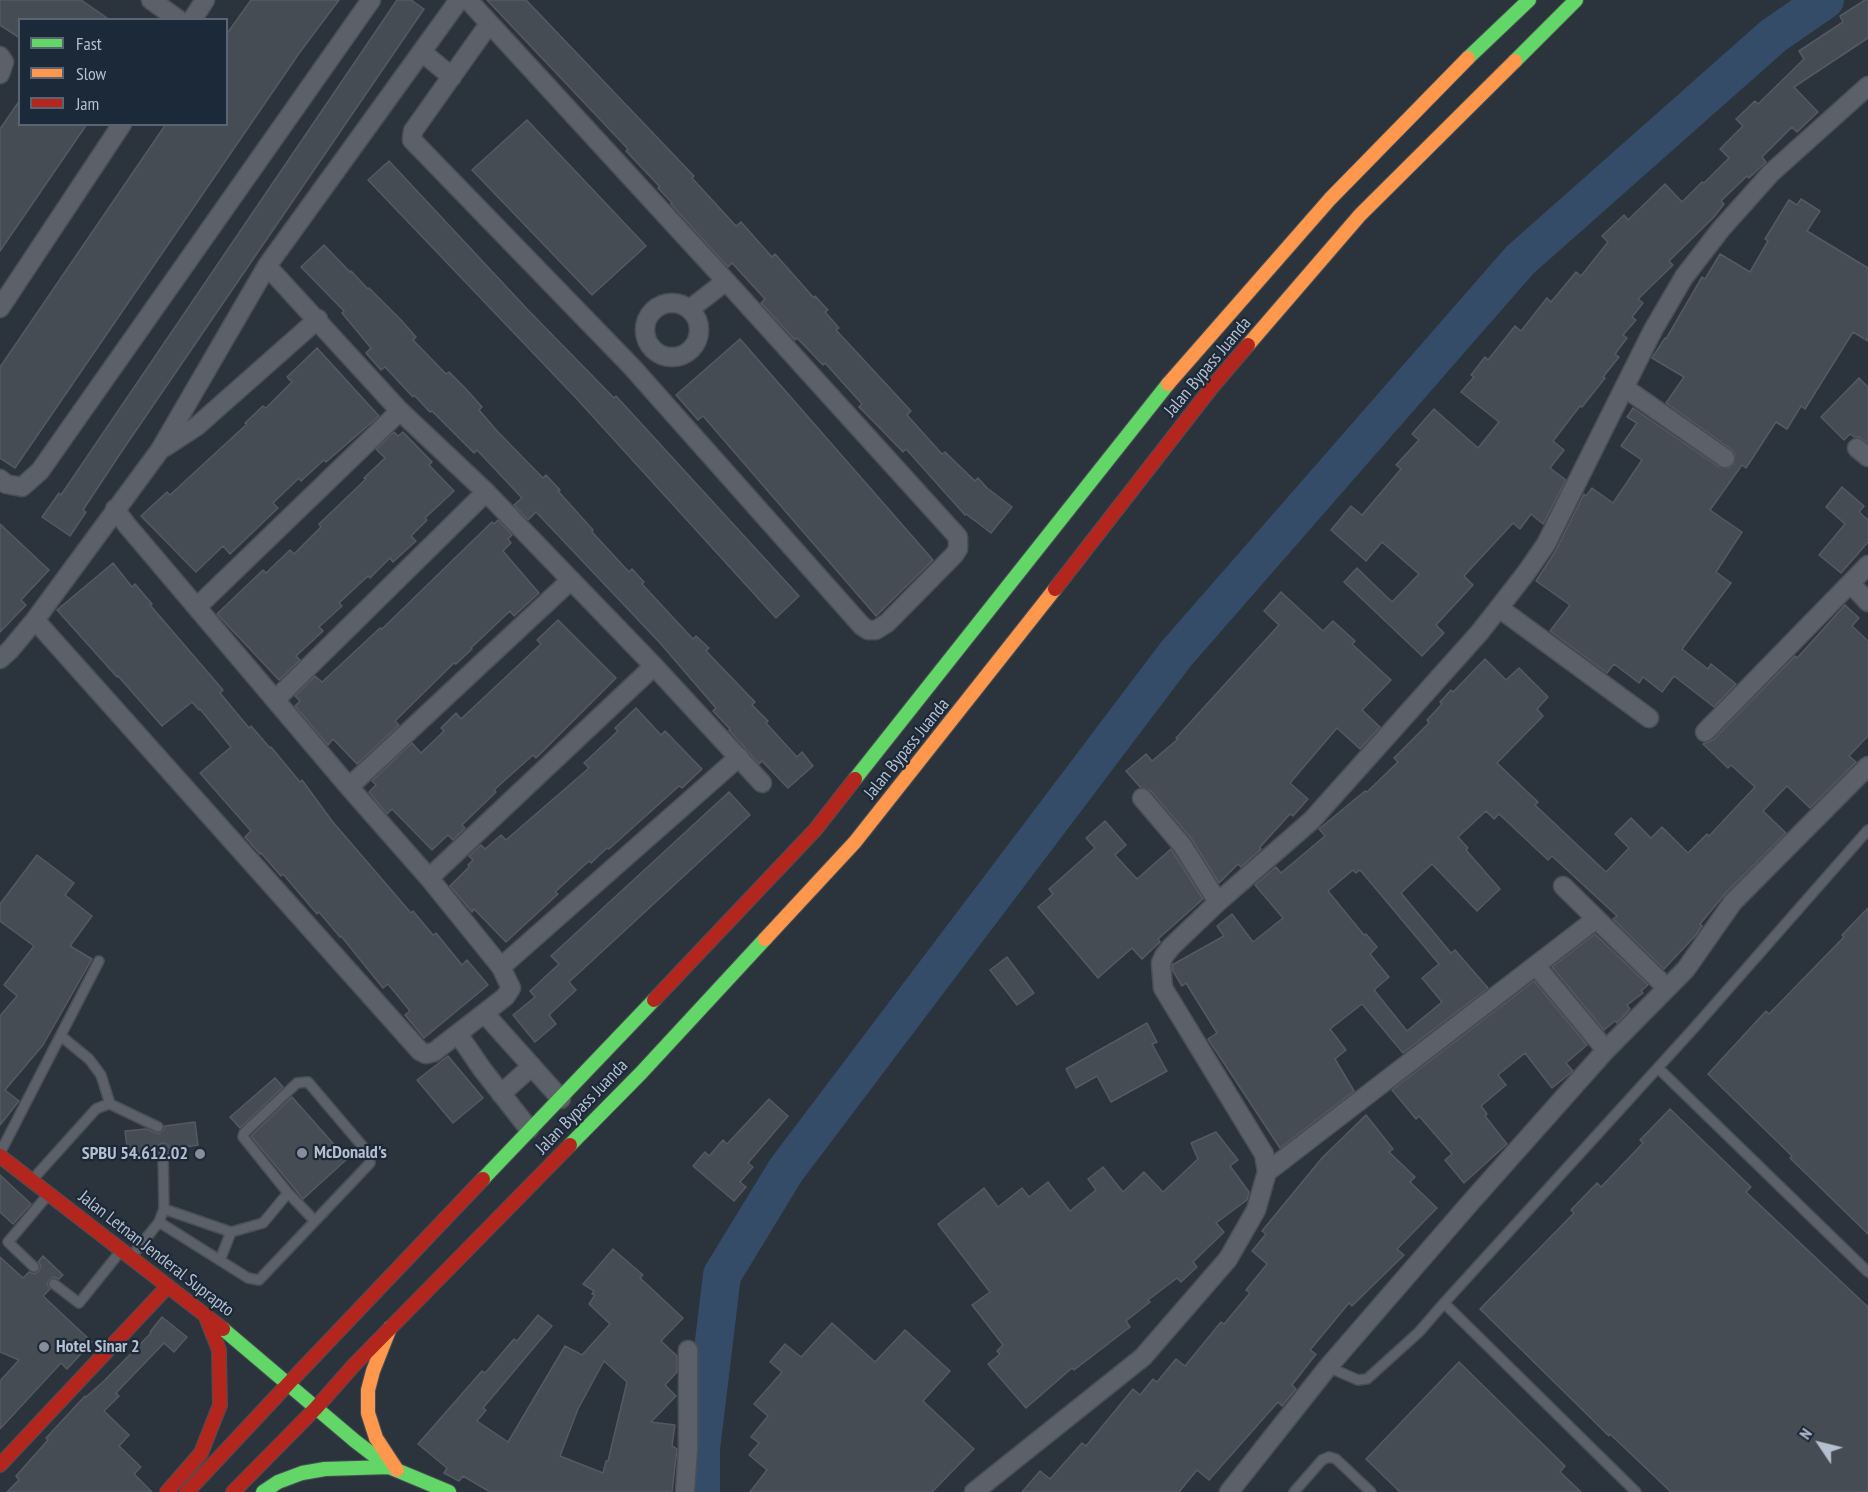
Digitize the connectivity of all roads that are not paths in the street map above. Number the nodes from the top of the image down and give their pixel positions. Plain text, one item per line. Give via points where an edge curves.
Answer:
1 (151, 0) edge
2 (205, 0) edge
3 (370, 0) edge
4 (459, 0) edge
5 (468, 0) edge
6 (1529, 0) edge
7 (1576, 0) edge
8 (176, 18) edge
9 (193, 18) edge
10 (489, 24) junction
11 (422, 52) junction
12 (0, 56) edge
13 (0, 74) edge
14 (452, 77) junction
15 (1868, 86) edge
16 (121, 126) edge
17 (267, 266) junction
18 (726, 281) junction
19 (0, 308) edge
20 (690, 309) junction
21 (318, 319) junction
22 (652, 349) junction
23 (632, 367) junction
24 (1625, 388) junction
25 (400, 411) junction
26 (160, 450) junction
27 (1725, 458) dead end
28 (0, 479) edge
29 (486, 492) junction
30 (115, 509) junction
31 (1868, 565) edge
32 (571, 580) junction
33 (1851, 585) junction
34 (1868, 602) edge
35 (197, 607) junction
36 (1499, 608) junction
37 (35, 620) junction
38 (0, 659) edge
39 (654, 666) junction
40 (276, 699) junction
41 (1649, 718) dead end
42 (1705, 732) dead end
43 (739, 757) junction
44 (1868, 766) edge
45 (762, 783) dead end
46 (349, 787) junction
47 (1142, 798) dead end
48 (1868, 830) edge
49 (1859, 840) junction
50 (1868, 848) edge
51 (429, 878) junction
52 (1563, 886) dead end
53 (1218, 902) junction
54 (1596, 919) junction
55 (99, 961) dead end
56 (1536, 966) junction
57 (501, 967) junction
58 (1666, 987) junction
59 (484, 1014) junction
60 (458, 1034) junction
61 (61, 1036) junction
62 (1606, 1050) junction
63 (532, 1066) junction
64 (1658, 1068) junction
65 (501, 1094) junction
66 (561, 1099) junction
67 (110, 1104) junction
68 (158, 1127) dead end
69 (529, 1129) junction
70 (163, 1150) dead end
71 (0, 1154) edge
72 (1267, 1172) junction
73 (32, 1180) junction
74 (288, 1193) junction
75 (49, 1194) junction
76 (164, 1209) junction
77 (315, 1221) junction
78 (159, 1222) junction
79 (231, 1232) junction
80 (127, 1253) junction
81 (220, 1260) junction
82 (33, 1267) dead end
83 (1868, 1272) edge
84 (54, 1284) dead end
85 (168, 1286) junction
86 (1444, 1303) junction
87 (205, 1315) junction
88 (390, 1328) junction
89 (688, 1350) dead end
90 (1328, 1367) junction
91 (288, 1384) junction
92 (316, 1408) junction
93 (0, 1465) edge
94 (393, 1468) junction
95 (1297, 1491) edge
96 (167, 1492) edge
97 (187, 1492) edge
98 (233, 1492) edge
99 (263, 1492) edge
100 (449, 1492) edge
101 (685, 1492) edge
102 (975, 1492) edge
103 (1229, 1492) edge
104 (1371, 1492) edge
105 (1636, 1492) edge

1 - 8 street
2 - 9 street
3 - 28 street via 40,471 22,487
4 - 11 street
5 - 10 street
6 - 66 main road, Jalan Bypass Juanda via 1330,199 1176,374 829,813
7 - 88 main road, Jalan Bypass Juanda via 1360,215 1212,387 855,842 641,1072
10 - 14 street
10 - 18 street
11 - 14 street
11 - 17 street
12 - 13 street via 4,62
14 - 23 street via 413,131 412,140
15 - 24 street via 1771,173 1721,229 1684,277
16 - 19 street
17 - 21 street
17 - 26 street
18 - 20 street
18 - 23 street via 958,537 954,555 887,623 876,630 862,626
20 - 22 street via 668,303 652,311 645,334
20 - 22 street via 699,328 692,349 672,357
21 - 25 street
21 - 26 street via 197,426
22 - 23 street
24 - 27 street
24 - 36 street via 1546,543
25 - 29 street
25 - 35 street
26 - 30 street
29 - 32 street
29 - 40 street
30 - 35 street
30 - 37 street
31 - 33 street
32 - 39 street
32 - 46 street
33 - 34 street
33 - 42 street
35 - 40 street
36 - 41 street
36 - 53 street via 1311,819
37 - 38 street
37 - 60 street via 420,1051 434,1052
39 - 43 street
39 - 51 street
40 - 46 street
43 - 45 street
43 - 57 street
44 - 58 street via 1733,902 1686,969
46 - 51 street
47 - 53 street via 1182,845
48 - 49 lane
49 - 50 lane
49 - 64 lane
51 - 57 street
52 - 54 street
53 - 72 street via 1164,956 1163,988 1264,1154
54 - 56 street
54 - 58 street
55 - 61 lane
56 - 62 street
56 - 72 street
57 - 59 street via 511,988 505,998
58 - 62 street
59 - 60 street
59 - 63 street
60 - 65 street
61 - 67 lane via 89,1059 101,1075
61 - 71 lane
62 - 90 street
63 - 65 street
63 - 66 street
64 - 83 lane
64 - 86 lane
65 - 69 street
66 - 69 main road, Jalan Bypass Juanda
67 - 68 lane
67 - 73 lane via 96,1109
69 - 91 main road, Jalan Bypass Juanda
70 - 76 lane
71 - 73 main road, Jalan Letnan Jenderal Suprapto
72 - 102 street via 1256,1210 1233,1251 1143,1357
73 - 75 main road, Jalan Letnan Jenderal Suprapto
74 - 77 lane
74 - 77 lane via 243,1137 294,1085 304,1081 369,1152 371,1159
74 - 79 lane via 262,1223
75 - 80 main road, Jalan Letnan Jenderal Suprapto
75 - 82 lane via 8,1242
76 - 78 lane
76 - 79 lane
77 - 81 lane via 259,1280 248,1278
78 - 80 lane
78 - 81 lane
79 - 81 lane
80 - 84 lane via 79,1303
80 - 85 main road, Jalan Letnan Jenderal Suprapto
85 - 87 main road, Jalan Letnan Jenderal Suprapto
85 - 93 main road
86 - 90 lane via 1419,1332 1367,1379 1358,1380
86 - 105 lane
87 - 91 main road, Jalan Letnan Jenderal Suprapto
87 - 96 main road via 219,1350 220,1405 201,1453
88 - 92 main road, Jalan Bypass Juanda
88 - 94 main road via 368,1390 368,1413 376,1438
89 - 101 street
90 - 103 street
91 - 92 main road, Jalan Letnan Jenderal Suprapto
91 - 97 main road, Jalan Bypass Juanda
92 - 94 main road, Jalan Letnan Jenderal Suprapto
92 - 98 main road, Jalan Bypass Juanda
94 - 99 main road via 302,1473
94 - 100 main road
95 - 104 lane via 1329,1457

